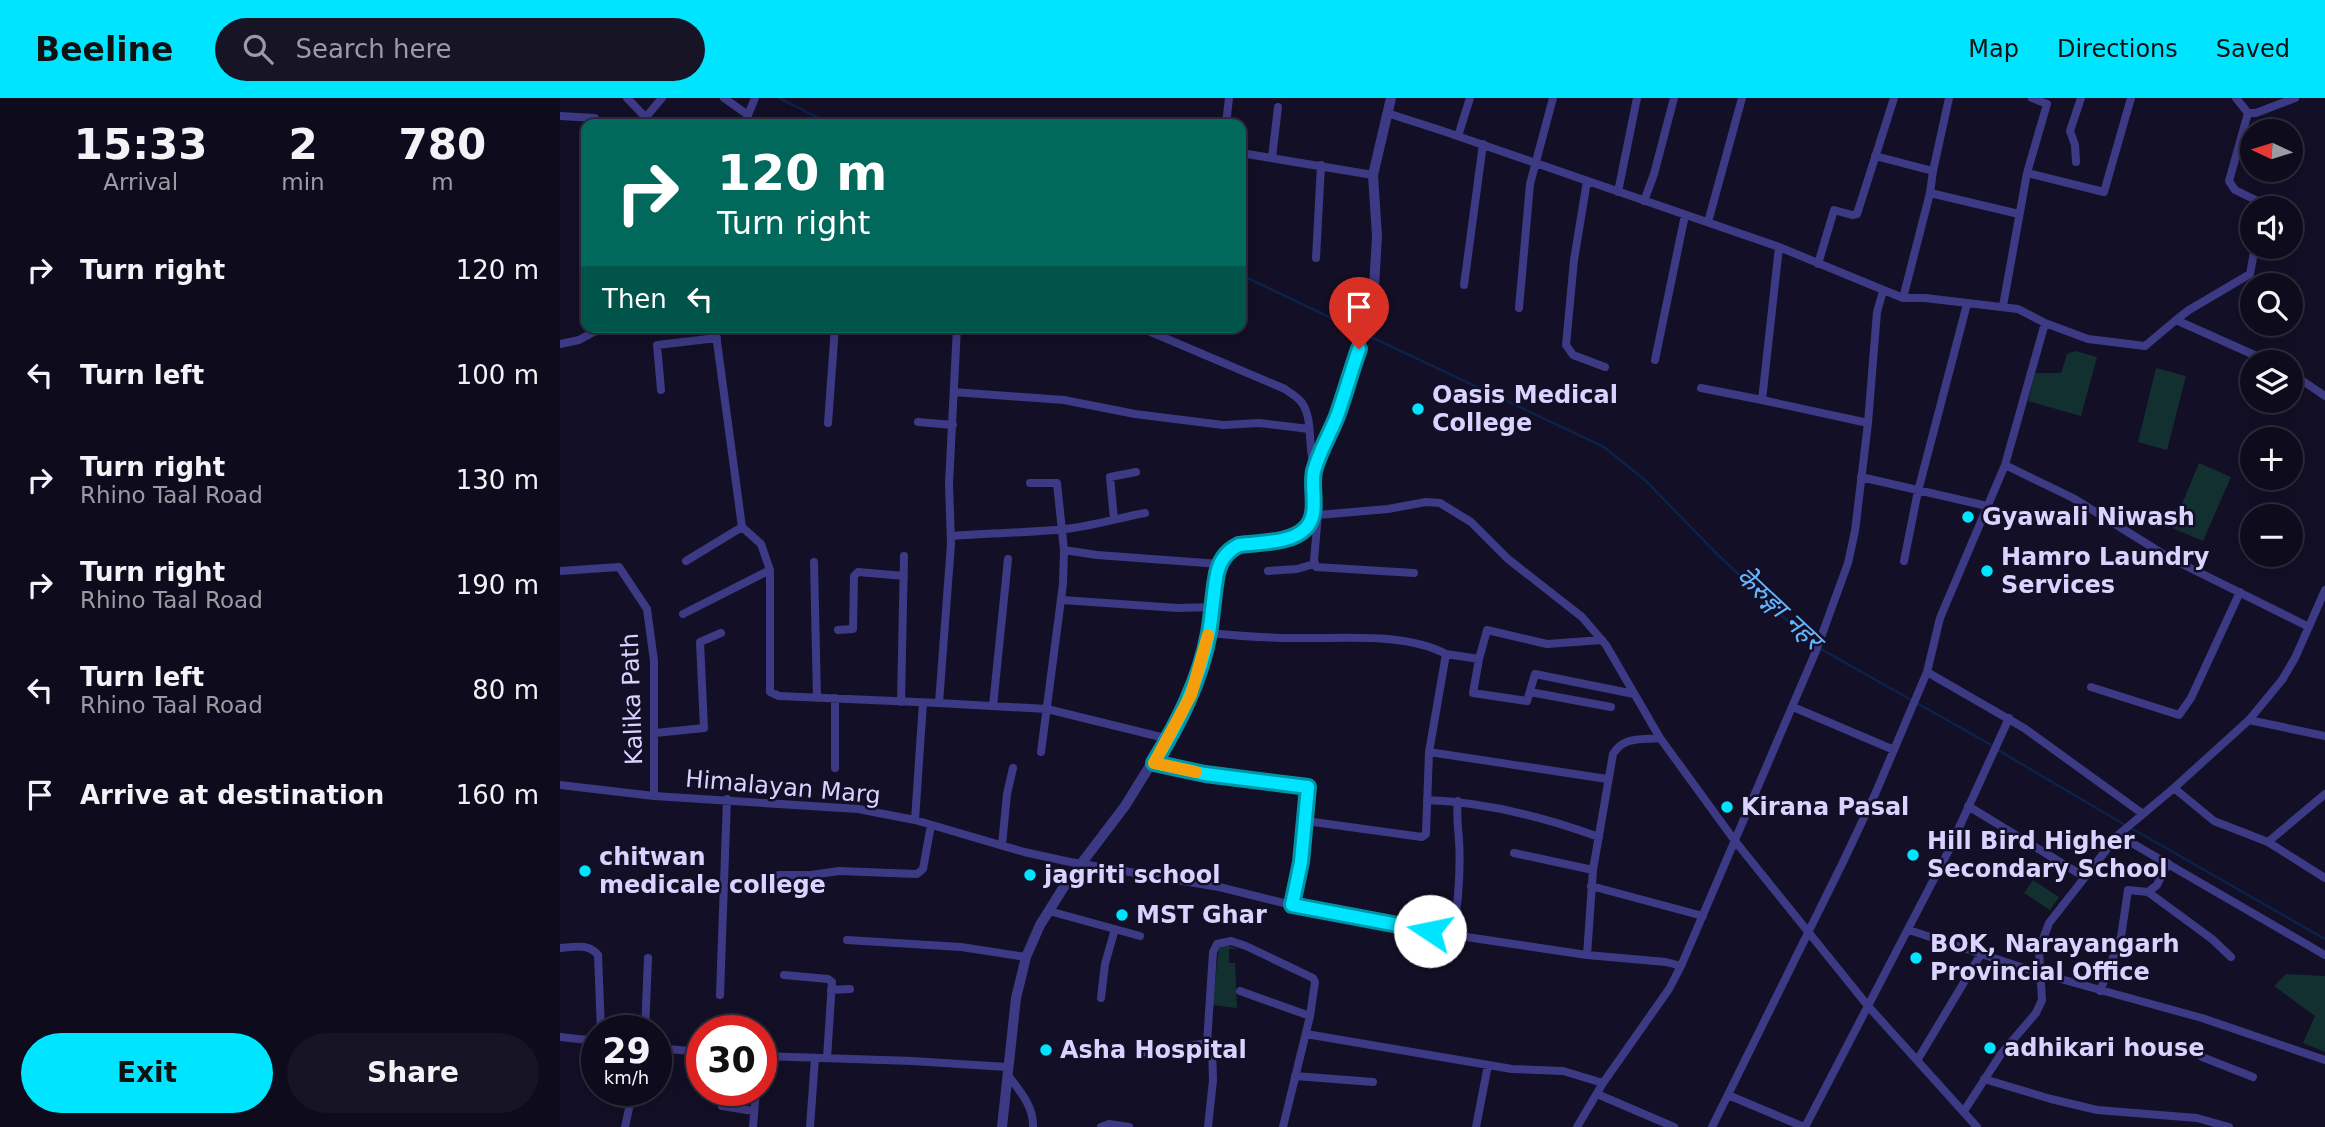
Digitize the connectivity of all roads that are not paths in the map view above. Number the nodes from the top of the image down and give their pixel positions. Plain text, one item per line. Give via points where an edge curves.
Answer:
1 (627, 98) edge
2 (662, 98) edge
3 (724, 98) edge
4 (755, 98) edge
5 (1229, 98) edge
6 (1391, 98) edge
7 (1470, 98) edge
8 (1553, 98) edge
9 (1637, 98) edge
10 (1674, 98) edge
11 (1742, 98) edge
12 (1894, 98) edge
13 (1949, 98) edge
14 (2032, 98) edge
15 (2081, 98) edge
16 (2132, 98) edge
17 (2236, 98) edge
18 (2295, 98) edge
19 (1278, 107) dead end
20 (2248, 113) junction
21 (1387, 114) junction
22 (560, 116) edge
23 (594, 119) edge
24 (647, 119) edge
25 (650, 119) edge
26 (1227, 119) edge
27 (1458, 136) junction
28 (1483, 144) junction
29 (1246, 154) edge
30 (1875, 156) junction
31 (1272, 158) junction
32 (2076, 162) dead end
33 (1535, 163) junction
34 (1321, 165) junction
35 (1933, 171) junction
36 (2027, 173) junction
37 (1373, 175) junction
38 (1587, 181) junction
39 (1618, 192) junction
40 (1930, 193) junction
41 (2248, 196) edge
42 (1644, 201) junction
43 (2019, 214) junction
44 (1685, 215) junction
45 (1708, 222) junction
46 (1779, 247) junction
47 (1317, 258) dead end
48 (2253, 259) edge
49 (1818, 264) junction
50 (1464, 285) dead end
51 (1883, 291) junction
52 (1903, 298) junction
53 (1967, 303) junction
54 (2003, 306) junction
55 (1519, 308) dead end
56 (2176, 320) junction
57 (2045, 323) junction
58 (592, 333) edge
59 (716, 333) edge
60 (835, 333) edge
61 (957, 333) edge
62 (1153, 333) edge
63 (717, 338) junction
64 (560, 344) edge
65 (2243, 350) edge
66 (1655, 360) dead end
67 (1605, 367) dead end
68 (2303, 381) edge
69 (1701, 388) dead end
70 (661, 390) dead end
71 (954, 392) junction
72 (2325, 396) edge
73 (1762, 401) junction
74 (918, 422) dead end
75 (828, 423) dead end
76 (1868, 423) junction
77 (953, 425) junction
78 (1309, 429) junction
79 (2005, 465) junction
80 (1315, 469) junction
81 (1136, 472) dead end
82 (1861, 477) junction
83 (1031, 483) dead end
84 (1918, 491) junction
85 (1987, 506) junction
86 (1145, 513) dead end
87 (1316, 514) junction
88 (1114, 519) junction
89 (742, 527) junction
90 (1063, 529) junction
91 (951, 536) junction
92 (1065, 550) junction
93 (904, 556) dead end
94 (1008, 559) dead end
95 (686, 561) dead end
96 (1903, 561) dead end
97 (814, 562) dead end
98 (1220, 564) junction
99 (1314, 565) junction
100 (770, 570) junction
101 (560, 571) edge
102 (1268, 571) dead end
103 (1415, 573) dead end
104 (904, 576) junction
105 (2325, 590) edge
106 (2240, 592) junction
107 (1062, 600) junction
108 (1212, 607) junction
109 (683, 614) dead end
110 (2309, 627) junction
111 (838, 630) dead end
112 (721, 633) dead end
113 (1209, 633) junction
114 (1602, 640) junction
115 (1446, 654) junction
116 (1479, 659) junction
117 (1927, 672) junction
118 (2091, 687) dead end
119 (1530, 692) junction
120 (1634, 694) junction
121 (817, 698) junction
122 (835, 698) junction
123 (901, 702) junction
124 (923, 702) junction
125 (939, 703) junction
126 (993, 706) junction
127 (1611, 707) dead end
128 (1793, 707) junction
129 (1047, 709) junction
130 (2009, 718) junction
131 (2249, 720) junction
132 (655, 733) junction
133 (2325, 736) edge
134 (1169, 738) junction
135 (1660, 738) junction
136 (1894, 750) junction
137 (1041, 752) dead end
138 (1429, 752) junction
139 (1154, 763) junction
140 (835, 768) dead end
141 (1013, 768) dead end
142 (1607, 779) junction
143 (560, 785) edge
144 (2174, 789) junction
145 (2325, 794) edge
146 (654, 796) junction
147 (727, 799) junction
148 (1427, 800) junction
149 (1458, 801) junction
150 (1968, 806) junction
151 (2143, 814) junction
152 (915, 820) junction
153 (1306, 821) junction
154 (931, 825) junction
155 (2120, 833) junction
156 (1599, 837) junction
157 (1735, 841) junction
158 (2268, 842) junction
159 (1002, 845) junction
160 (1514, 853) dead end
161 (2168, 863) junction
162 (1082, 864) junction
163 (1592, 870) junction
164 (779, 874) dead end
165 (2083, 876) junction
166 (2325, 878) edge
167 (1591, 886) junction
168 (2148, 892) junction
169 (1292, 905) junction
170 (1049, 911) junction
171 (1703, 916) junction
172 (1115, 929) junction
173 (1909, 930) junction
174 (1807, 932) junction
175 (1453, 935) junction
176 (1140, 936) dead end
177 (847, 940) dead end
178 (560, 948) edge
179 (1981, 954) junction
180 (1587, 955) junction
181 (2325, 955) edge
182 (1026, 957) junction
183 (2231, 957) dead end
184 (648, 958) dead end
185 (1681, 966) junction
186 (2039, 973) junction
187 (784, 975) dead end
188 (850, 989) dead end
189 (831, 990) junction
190 (1240, 991) dead end
191 (2100, 991) junction
192 (720, 995) dead end
193 (1101, 998) dead end
194 (1868, 1006) junction
195 (600, 1015) edge
196 (646, 1015) edge
197 (1310, 1016) junction
198 (1306, 1034) junction
199 (560, 1037) edge
200 (581, 1039) edge
201 (1207, 1043) junction
202 (1139, 1053) dead end
203 (777, 1057) edge
204 (2202, 1057) dead end
205 (815, 1058) junction
206 (827, 1058) junction
207 (1918, 1059) junction
208 (2325, 1060) edge
209 (1488, 1065) junction
210 (1007, 1070) junction
211 (1295, 1076) junction
212 (2253, 1077) dead end
213 (1984, 1079) junction
214 (1373, 1082) dead end
215 (1603, 1083) junction
216 (1597, 1094) junction
217 (1728, 1095) junction
218 (630, 1106) edge
219 (722, 1106) dead end
220 (754, 1106) edge
221 (753, 1111) junction
222 (1964, 1111) junction
223 (2195, 1123) edge
224 (625, 1127) edge
225 (752, 1127) edge
226 (810, 1127) edge
227 (1002, 1127) edge
228 (1033, 1127) edge
229 (1101, 1127) edge
230 (1129, 1127) edge
231 (1208, 1127) edge
232 (1283, 1127) edge
233 (1476, 1127) edge
234 (1577, 1127) edge
235 (1674, 1127) edge
236 (1713, 1127) edge
237 (1804, 1127) edge
238 (1977, 1127) edge
239 (2229, 1127) edge

1 - 24 street
2 - 25 street
3 - 4 street via 748,115
5 - 26 street
6 - 21 street
7 - 27 street
8 - 33 street
9 - 39 street
10 - 42 street
11 - 45 street
12 - 30 street
13 - 35 street
14 - 36 street via 2047,104
15 - 32 street via 2070,131
16 - 36 street via 2104,192
17 - 20 street
18 - 20 street
19 - 31 street
20 - 41 street via 2229,181
21 - 27 street
21 - 37 street
22 - 23 street
27 - 28 street
28 - 33 street
28 - 50 street
29 - 31 street
30 - 35 street
30 - 49 street via 1857,214 1834,209
31 - 34 street
33 - 38 street
33 - 55 street
34 - 37 street
34 - 47 street
35 - 40 street
36 - 43 street
37 - 80 street via 1374,288 1365,332
38 - 39 street
38 - 67 street via 1566,345 1573,355
39 - 42 street
40 - 43 street
40 - 52 street
42 - 44 street
43 - 54 street
44 - 45 street
44 - 66 street
45 - 46 street
46 - 49 street
46 - 73 street
48 - 56 street via 2250,274
49 - 51 street
51 - 52 street
51 - 76 street via 1870,371
52 - 53 street
53 - 54 street
53 - 84 street
54 - 57 street
56 - 57 street via 2145,346 2088,339
56 - 65 street
57 - 79 street
58 - 64 street
59 - 63 street
60 - 75 street
61 - 71 street
62 - 78 street via 1285,389 1303,404
63 - 70 street via 657,345
63 - 89 street
68 - 72 street
69 - 73 street
71 - 77 street
71 - 78 street via 1055,399 1223,425 1259,423
73 - 76 street
74 - 77 street
76 - 82 street
77 - 91 street
78 - 80 street
79 - 85 street
79 - 106 street
80 - 87 street
81 - 88 street via 1110,477
82 - 84 street
82 - 128 street via 1853,545
83 - 90 street via 1057,483
84 - 85 street
84 - 96 street
85 - 117 street via 1940,618
86 - 88 street
87 - 98 street via 1298,535 1239,545 1227,552
87 - 99 street
87 - 114 street via 1426,502 1447,505 1581,617
88 - 90 street
89 - 95 street
89 - 100 street via 761,544
90 - 91 street
90 - 92 street
91 - 125 street
92 - 98 street
92 - 107 street
93 - 104 street
94 - 126 street
97 - 121 street
98 - 108 street
99 - 102 street
99 - 103 street
100 - 109 street
100 - 121 street via 770,692
101 - 132 street, Kalika Path via 619,567 647,609 654,661
104 - 111 street via 858,572 854,576 853,629
104 - 123 street
105 - 110 street
106 - 110 street
106 - 118 street via 2179,715
107 - 108 street
107 - 129 street
108 - 113 street
110 - 131 street via 2282,680
112 - 132 street via 700,642 704,728
113 - 115 street via 1401,640 1429,645
113 - 134 street via 1191,695
114 - 116 street via 1547,644 1487,630
114 - 120 street
115 - 116 street
115 - 138 street
116 - 119 street via 1473,693 1527,701
117 - 130 street
117 - 136 street
119 - 120 street via 1535,674
119 - 127 street
120 - 135 street
121 - 122 street
122 - 123 street
122 - 140 street
123 - 124 street
124 - 125 street
124 - 152 street
125 - 126 street
126 - 129 street
128 - 136 street
128 - 157 street
129 - 134 street
129 - 137 street
130 - 150 street
130 - 151 street
131 - 133 street
131 - 144 street
132 - 146 street, Kalika Path
134 - 139 street
135 - 142 street via 1619,745
135 - 157 street
136 - 174 street
138 - 142 street
138 - 148 street
139 - 153 street via 1308,787
139 - 162 street
141 - 159 street
142 - 156 street
143 - 146 street, Himalayan Marg
144 - 151 street
144 - 158 street via 2214,821
145 - 158 street
146 - 147 street, Himalayan Marg
147 - 152 street, Himalayan Marg via 826,805
147 - 192 street
148 - 149 street
148 - 153 street via 1426,834 1422,837
149 - 156 street via 1496,807
149 - 175 street via 1460,891
150 - 165 street
150 - 173 street
151 - 155 street
152 - 154 street, Himalayan Marg
153 - 169 street
154 - 159 street, Himalayan Marg
154 - 164 street via 923,869 917,874
155 - 161 street
155 - 165 street
156 - 163 street
157 - 171 street
157 - 174 street
158 - 166 street
159 - 162 street, Himalayan Marg
160 - 163 street
161 - 168 street via 2158,885
161 - 181 street
162 - 169 street, Himalayan Marg via 1219,887
162 - 170 street
163 - 167 street
165 - 186 street via 2045,931
167 - 171 street
167 - 180 street
168 - 183 street
168 - 191 street via 2128,890 2121,937
169 - 175 street, Himalayan Marg
170 - 172 street
170 - 182 street
171 - 185 street
172 - 176 street
172 - 193 street
173 - 179 street
173 - 194 street
174 - 194 street
174 - 217 street
175 - 180 street, Himalayan Marg
177 - 182 street via 971,948
178 - 195 street via 587,947 598,955
179 - 186 street
179 - 207 street
180 - 185 street, Himalayan Marg
182 - 210 street
184 - 196 street
185 - 215 street
186 - 191 street
186 - 213 street via 2042,1000 2036,1013
187 - 189 street via 828,979
188 - 189 street
189 - 206 street
190 - 197 street
191 - 208 street via 2202,1018
194 - 207 street
194 - 237 street
197 - 198 street
197 - 201 street via 1313,978 1246,946 1222,941 1213,952
198 - 209 street
198 - 211 street
199 - 200 street
201 - 202 street
201 - 231 street via 1214,1062
203 - 205 street
204 - 212 street
205 - 206 street
205 - 226 street
206 - 210 street
207 - 222 street
209 - 215 street via 1563,1071
209 - 233 street
210 - 227 street
210 - 228 street via 1027,1101
211 - 214 street
211 - 232 street
213 - 222 street
213 - 223 street via 2097,1110
215 - 216 street
216 - 234 street
216 - 235 street
217 - 236 street
217 - 237 street
218 - 224 street
219 - 221 street
220 - 221 street
221 - 225 street
222 - 238 street
223 - 239 street
229 - 230 street

